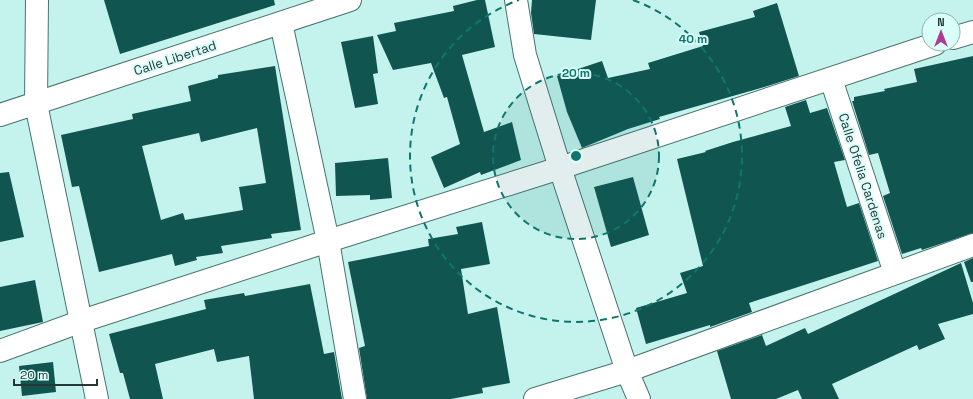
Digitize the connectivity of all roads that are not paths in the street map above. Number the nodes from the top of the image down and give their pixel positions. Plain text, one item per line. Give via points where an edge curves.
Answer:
1 (37, 0) edge
2 (350, 0) edge
3 (516, 0) edge
4 (281, 23) junction
5 (973, 32) edge
6 (961, 36) edge
7 (921, 49) edge
8 (830, 79) junction
9 (36, 104) junction
10 (0, 115) edge
11 (560, 168) junction
12 (328, 241) junction
13 (973, 245) edge
14 (895, 273) junction
15 (82, 321) junction
16 (0, 351) edge
17 (627, 371) junction
18 (97, 399) edge
19 (355, 399) edge
20 (535, 399) edge
21 (638, 399) edge

1 - 9 street
2 - 4 street, Calle Libertad
3 - 11 street via 525,55
4 - 9 street, Calle Libertad
4 - 12 street
5 - 6 street
7 - 8 street
8 - 11 street
8 - 14 street, Calle Ofelia Cardenas
9 - 10 street, Calle Libertad
9 - 15 street
11 - 12 street
11 - 17 street
12 - 15 street
12 - 19 street
13 - 14 street
14 - 17 street
15 - 16 street
15 - 18 street
17 - 20 street
17 - 21 street

